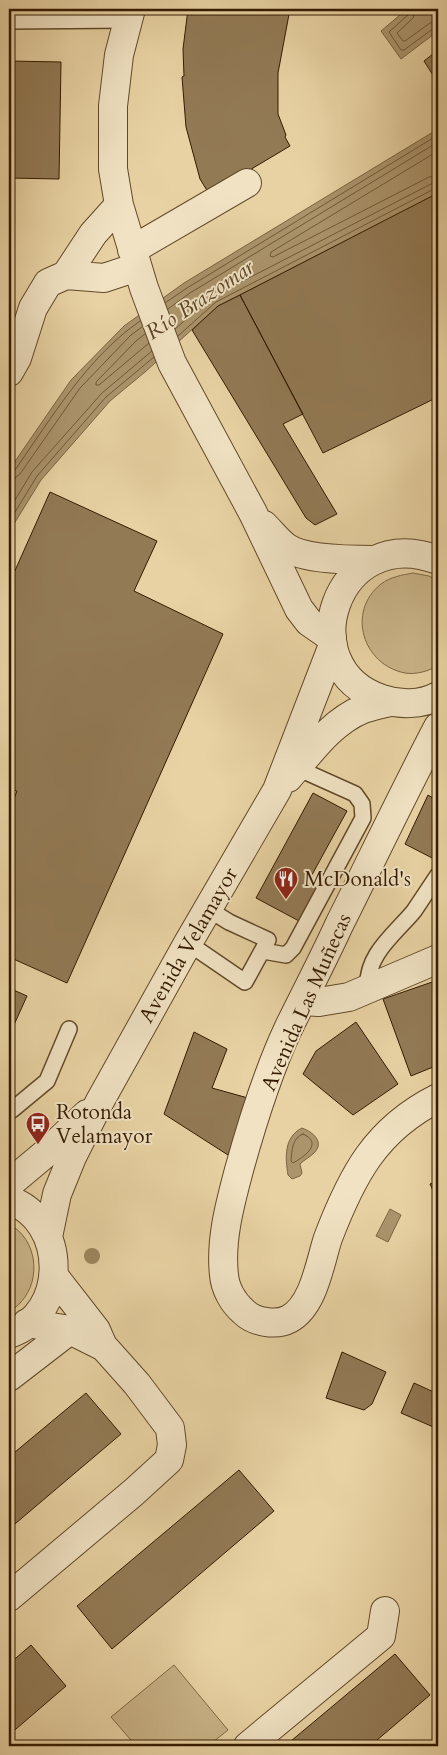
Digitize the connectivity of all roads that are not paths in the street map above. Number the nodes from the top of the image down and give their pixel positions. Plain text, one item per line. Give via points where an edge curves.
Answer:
1 (129, 14) edge
2 (9, 21) edge
3 (247, 183) dead end
4 (119, 205) junction
5 (138, 268) junction
6 (66, 275) junction
7 (9, 372) edge
8 (252, 513) junction
9 (375, 560) junction
10 (438, 560) edge
11 (332, 641) junction
12 (438, 696) edge
13 (395, 702) junction
14 (436, 731) edge
15 (297, 768) junction
16 (277, 790) junction
17 (438, 875) edge
18 (208, 910) junction
19 (188, 943) junction
20 (263, 951) junction
21 (438, 958) edge
22 (368, 989) junction
23 (303, 1000) junction
24 (69, 1029) dead end
25 (438, 1098) edge
26 (100, 1101) junction
27 (9, 1110) edge
28 (9, 1184) edge
29 (9, 1200) edge
30 (48, 1238) junction
31 (54, 1276) junction
32 (18, 1328) edge
33 (70, 1330) junction
34 (104, 1348) junction
35 (9, 1378) edge
36 (9, 1597) edge
37 (385, 1611) dead end
38 (248, 1746) edge

1 - 2 lane
1 - 4 street via 119,55 113,106 113,169
3 - 5 street
4 - 5 street
4 - 6 street via 93,234
5 - 6 street via 104,278
5 - 8 street via 172,363
6 - 7 street via 48,283 34,308
8 - 9 street via 287,548 341,560
8 - 11 street via 299,609
9 - 10 street via 408,553
9 - 11 street via 355,573 341,592 332,614
11 - 13 street via 341,665 353,682 370,694
11 - 16 street
12 - 13 street via 420,702
13 - 14 street, Avenida Las Muñecas
13 - 15 street via 363,709 343,720
14 - 23 street, Avenida Las Muñecas
15 - 16 street
15 - 20 lane via 355,794 362,804 363,818 293,948 286,955
16 - 18 street, Avenida Velamayor
17 - 22 lane via 414,911 376,954
18 - 19 street, Avenida Velamayor
18 - 20 lane via 268,940
19 - 20 lane via 245,982
19 - 26 street, Avenida Velamayor
21 - 22 street
22 - 23 street via 349,997 319,1002
23 - 25 street, Avenida Las Muñecas via 266,1085 247,1142 225,1229 224,1278 238,1307 247,1315 270,1322 289,1319 301,1308 309,1296 339,1212 364,1162 396,1125
24 - 27 lane via 47,1081
26 - 28 street, Avenida Velamayor
26 - 30 street, Avenida Velamayor via 57,1194
29 - 30 street via 35,1217
30 - 31 street via 54,1256
31 - 32 street via 40,1310
31 - 34 street via 96,1330
32 - 33 street
33 - 34 street
33 - 35 street
34 - 36 street via 137,1384 170,1428 172,1445 169,1460
37 - 38 street via 380,1636

